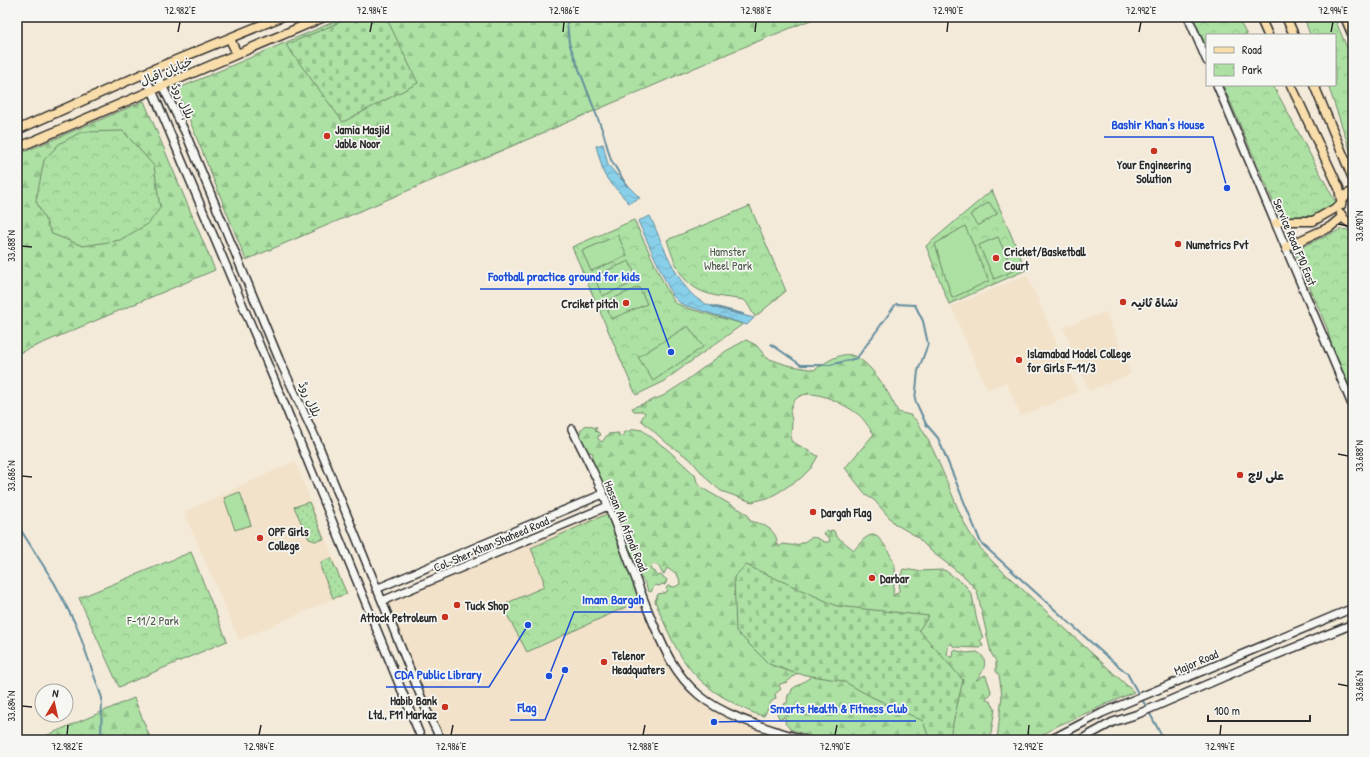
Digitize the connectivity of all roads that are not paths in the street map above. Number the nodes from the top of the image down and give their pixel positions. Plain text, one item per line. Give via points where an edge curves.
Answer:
1 (281, 17) edge
2 (324, 17) edge
3 (1188, 17) edge
4 (1260, 17) edge
5 (1286, 17) edge
6 (1345, 17) edge
7 (1268, 34) edge
8 (1294, 34) edge
9 (1353, 36) edge
10 (230, 39) junction
11 (237, 54) junction
12 (1206, 59) edge
13 (154, 69) junction
14 (143, 75) junction
15 (164, 86) junction
16 (1217, 86) edge
17 (1291, 86) edge
18 (1314, 86) edge
19 (152, 90) junction
20 (17, 130) edge
21 (17, 148) edge
22 (1353, 179) edge
23 (1353, 192) edge
24 (1341, 203) junction
25 (1342, 218) junction
26 (1276, 223) junction
27 (1353, 224) edge
28 (1286, 247) junction
29 (1353, 407) edge
30 (572, 429) dead end
31 (603, 494) junction
32 (608, 506) junction
33 (376, 589) junction
34 (382, 601) junction
35 (1353, 608) edge
36 (1353, 624) edge
37 (1107, 711) junction
38 (1113, 722) junction
39 (422, 740) edge
40 (441, 740) edge
41 (804, 740) edge
42 (1050, 740) edge
43 (1080, 740) edge

1 - 10 main road, خیابان اقبال
2 - 11 main road, خیابان اقبال
3 - 12 street
4 - 7 main road
5 - 8 main road
6 - 9 main road
10 - 11 main road
10 - 13 main road, خیابان اقبال
11 - 15 main road, خیابان اقبال
13 - 14 main road, خیابان اقبال
13 - 15 street, ہلال روڈ
14 - 19 street, ہلال روڈ
14 - 20 main road, خیابان اقبال
15 - 19 main road, خیابان اقبال
15 - 33 street, ہلال روڈ via 279,360 316,439
16 - 26 street, Service Road F10 East
17 - 24 main road via 1339,188
18 - 22 main road
19 - 21 main road, خیابان اقبال
19 - 39 street, ہلال روڈ
23 - 24 main road via 1347,194
24 - 25 main road
24 - 26 main road via 1313,221
25 - 27 main road
25 - 28 main road via 1330,227
26 - 28 street, Service Road F10 East
28 - 29 street, Service Road F10 East
30 - 31 street, Hassan Ali Afandi Road
31 - 32 street, Hassan Ali Afandi Road
31 - 33 street, Col. Sher Khan Shaheed Road
32 - 34 street, Col. Sher Khan Shaheed Road
32 - 41 street, Hassan Ali Afandi Road via 642,598 667,656 682,678 699,695 718,708
33 - 34 street, ہلال روڈ
34 - 40 street, ہلال روڈ
35 - 37 street, Major Road
36 - 38 street, Major Road via 1138,714
37 - 38 street
37 - 42 street, Major Road
38 - 43 street, Major Road

